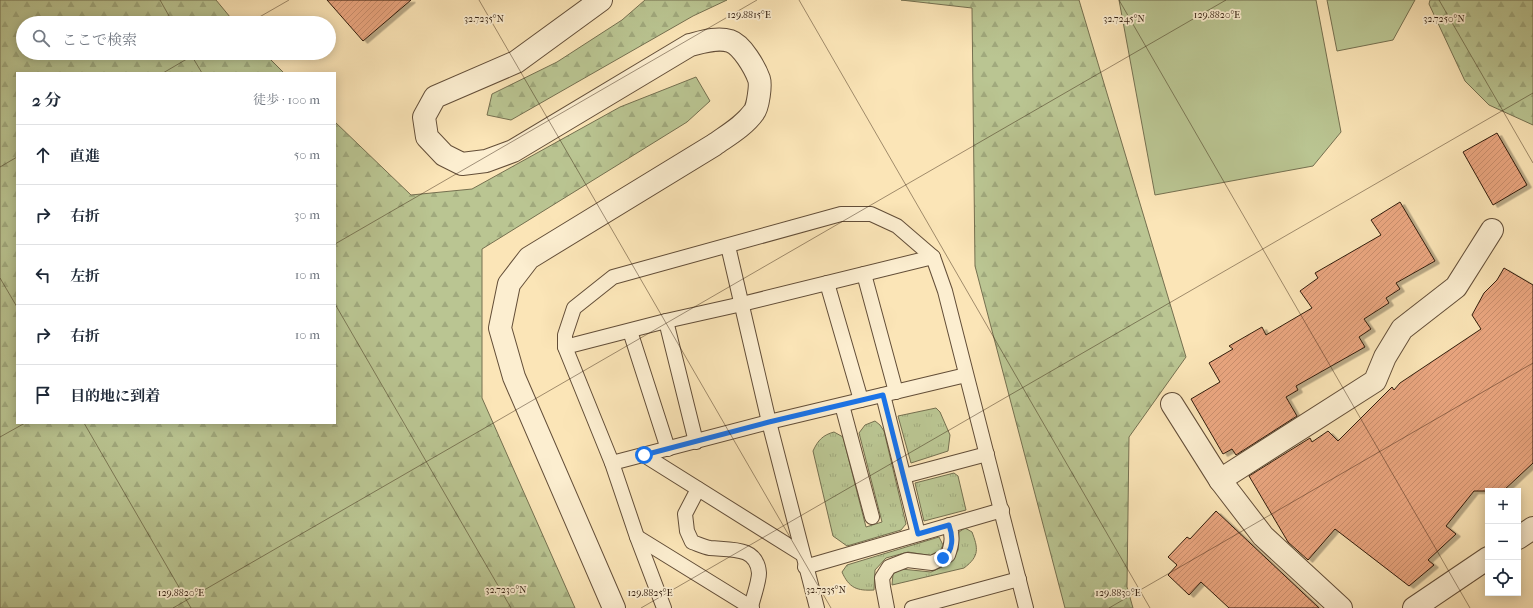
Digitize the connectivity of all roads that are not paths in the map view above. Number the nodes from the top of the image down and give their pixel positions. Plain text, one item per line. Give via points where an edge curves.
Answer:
1 (601, 0) edge
2 (1492, 230) dead end
3 (728, 246) junction
4 (933, 257) junction
5 (864, 274) junction
6 (827, 283) junction
7 (742, 304) junction
8 (666, 321) junction
9 (630, 331) junction
10 (565, 347) junction
11 (966, 375) junction
12 (889, 394) junction
13 (861, 400) junction
14 (1172, 404) dead end
15 (842, 405) junction
16 (769, 422) junction
17 (696, 442) junction
18 (668, 449) junction
19 (986, 454) junction
20 (644, 455) junction
21 (612, 463) junction
22 (904, 476) junction
23 (1220, 480) junction
24 (698, 489) junction
25 (1002, 510) junction
26 (872, 517) dead end
27 (949, 525) junction
28 (1533, 528) edge
29 (918, 534) junction
30 (1521, 536) edge
31 (637, 537) junction
32 (1485, 560) edge
33 (804, 561) junction
34 (1019, 579) junction
35 (948, 603) edge
36 (751, 607) edge
37 (614, 608) edge
38 (664, 608) edge
39 (816, 608) edge
40 (887, 608) edge
41 (912, 608) edge
42 (1026, 608) edge
43 (1340, 608) edge
44 (1414, 608) edge

1 - 37 street via 516,62 434,97 424,117 427,137 444,155 462,164 486,161 513,151 690,45 711,40 730,41 748,58 759,80 755,111 739,128 529,258 509,284 500,328 514,377
2 - 23 street via 1456,287 1402,330 1385,357 1376,381
3 - 4 lane via 842,214 871,214 897,226
3 - 7 lane
3 - 10 lane via 613,277 574,308 565,335
4 - 5 lane
4 - 11 lane via 945,290
5 - 6 lane
5 - 12 lane
6 - 7 lane
6 - 13 lane
7 - 8 lane
7 - 16 lane
8 - 9 lane
8 - 17 lane
9 - 10 lane
9 - 18 lane
10 - 21 lane
11 - 12 lane
11 - 19 lane
12 - 13 lane
12 - 22 lane
13 - 15 lane
14 - 23 street
15 - 16 lane
15 - 26 lane
16 - 17 lane
16 - 33 lane
17 - 18 lane
18 - 20 lane
19 - 22 lane
19 - 25 lane
20 - 21 lane
20 - 24 lane
21 - 31 lane
22 - 29 lane
23 - 43 street via 1263,536
24 - 33 lane
24 - 36 lane via 685,514 687,531 692,542 708,548 747,553 756,561 759,575
25 - 27 lane
25 - 34 lane
27 - 29 lane
27 - 40 lane via 952,542 948,555 932,563 906,560 890,567 882,578
28 - 30 street
29 - 33 lane
31 - 36 lane
31 - 38 lane
32 - 44 street
33 - 39 lane
34 - 35 lane
34 - 42 lane
35 - 41 lane

